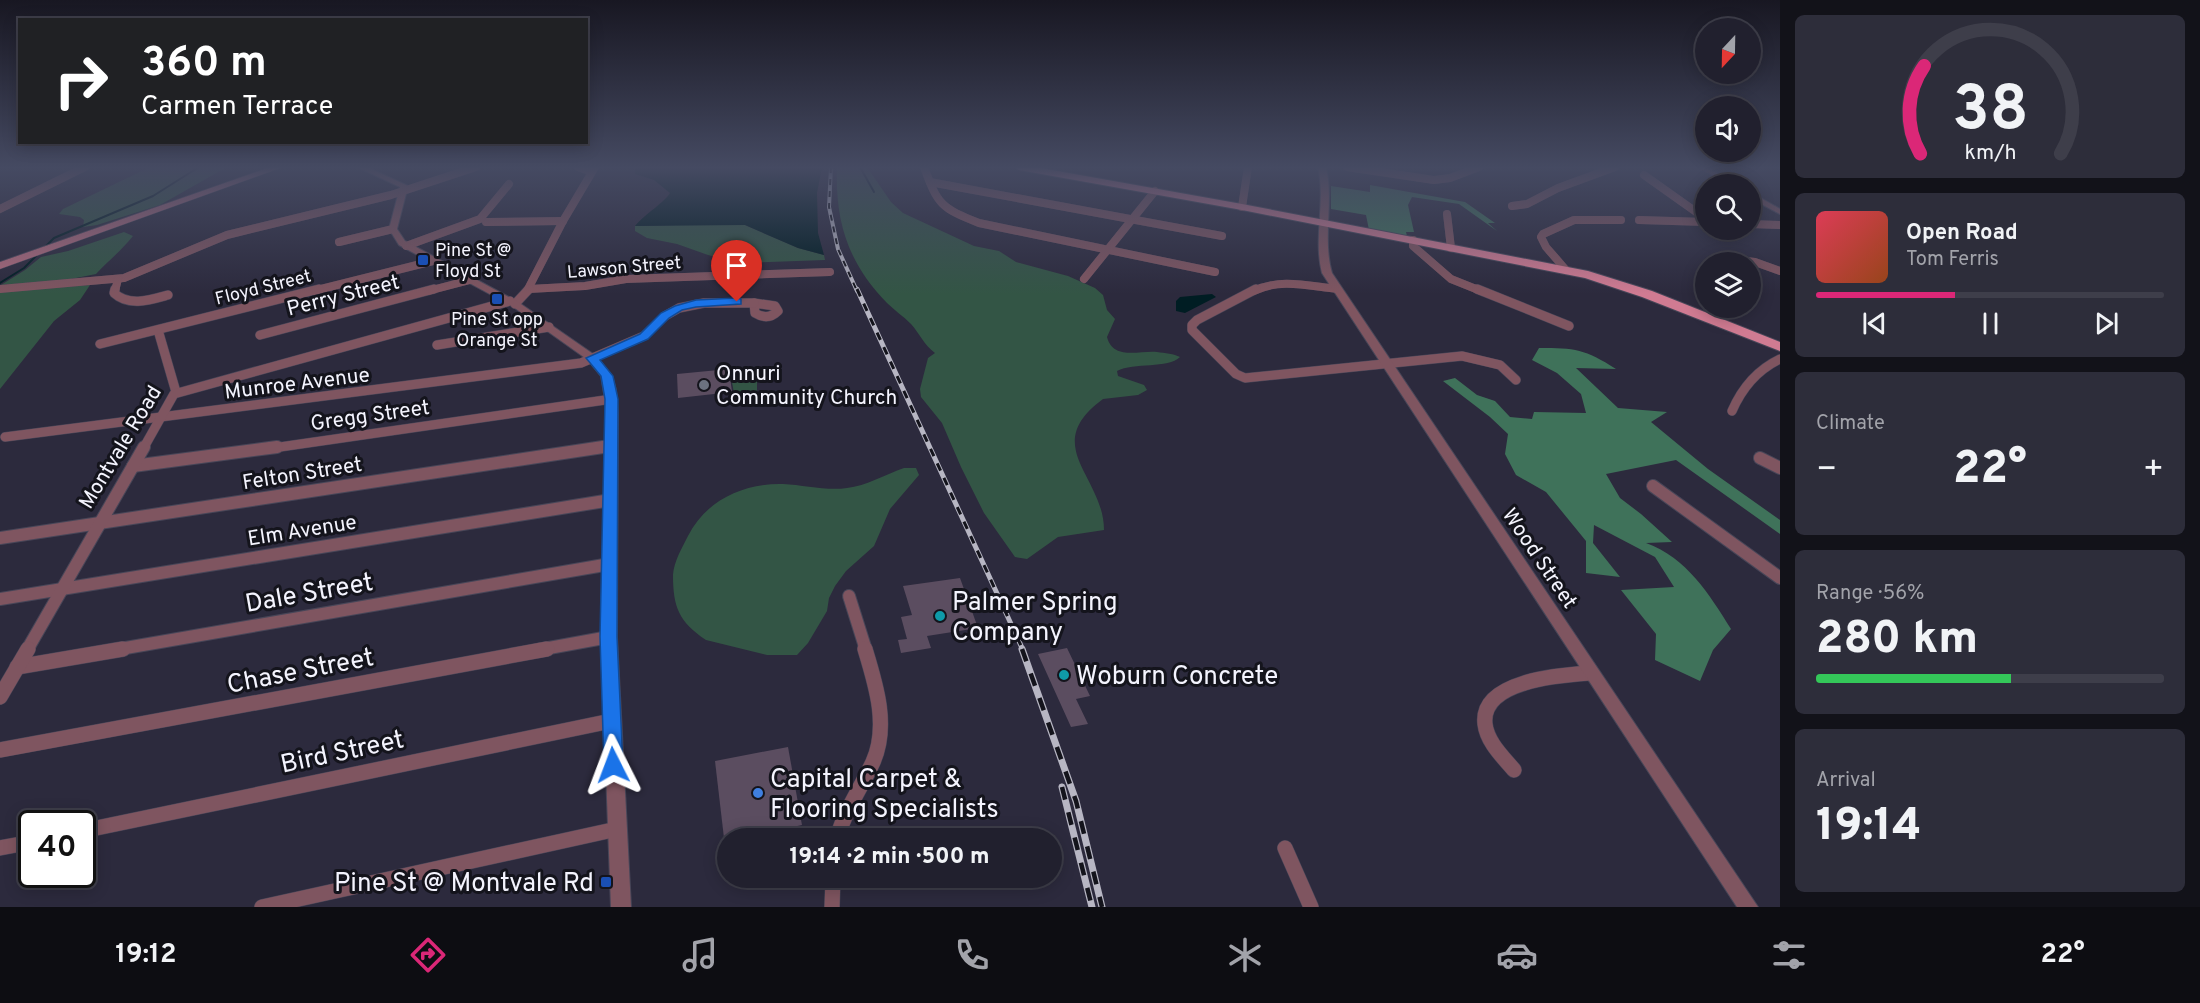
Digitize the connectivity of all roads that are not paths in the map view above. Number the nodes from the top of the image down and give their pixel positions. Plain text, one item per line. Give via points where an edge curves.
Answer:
1 (159, 209) edge
2 (328, 209) edge
3 (399, 209) edge
4 (488, 209) edge
5 (570, 209) edge
6 (947, 209) edge
7 (1083, 209) edge
8 (1141, 209) edge
9 (1254, 209) edge
10 (1325, 209) edge
11 (1447, 214) dead end
12 (1134, 219) junction
13 (1621, 220) dead end
14 (1639, 220) dead end
15 (563, 221) junction
16 (1695, 221) edge
17 (486, 222) dead end
18 (1325, 223) junction
19 (1761, 224) edge
20 (1780, 225) edge
21 (393, 229) junction
22 (1222, 236) dead end
23 (1413, 240) junction
24 (339, 242) dead end
25 (406, 246) junction
26 (1451, 248) junction
27 (1109, 250) junction
28 (433, 261) junction
29 (1761, 264) edge
30 (0, 266) edge
31 (1566, 270) junction
32 (1780, 271) edge
33 (830, 272) dead end
34 (1215, 272) dead end
35 (118, 279) junction
36 (1084, 279) dead end
37 (470, 280) junction
38 (0, 289) edge
39 (529, 289) junction
40 (1336, 290) junction
41 (168, 295) dead end
42 (513, 302) junction
43 (754, 303) dead end
44 (1569, 326) dead end
45 (549, 327) junction
46 (158, 330) junction
47 (260, 335) dead end
48 (100, 344) dead end
49 (437, 345) dead end
50 (1780, 347) edge
51 (592, 358) junction
52 (1780, 358) edge
53 (1388, 364) junction
54 (1516, 380) dead end
55 (176, 392) junction
56 (612, 399) junction
57 (1732, 411) dead end
58 (160, 419) junction
59 (4, 438) dead end
60 (610, 446) junction
61 (1760, 458) dead end
62 (133, 466) junction
63 (1780, 468) edge
64 (1653, 486) dead end
65 (611, 500) junction
66 (100, 523) junction
67 (0, 538) edge
68 (610, 564) junction
69 (1780, 578) edge
70 (62, 589) junction
71 (849, 596) dead end
72 (0, 599) edge
73 (609, 637) junction
74 (17, 667) junction
75 (1591, 673) junction
76 (0, 697) edge
77 (611, 721) junction
78 (0, 750) edge
79 (1514, 770) dead end
80 (96, 828) edge
81 (840, 828) edge
82 (617, 829) junction
83 (18, 845) edge
84 (0, 848) edge
85 (1285, 848) dead end
86 (833, 888) edge
87 (262, 907) edge
88 (621, 907) edge
89 (832, 907) edge
90 (1311, 907) edge
91 (1748, 907) edge

1 - 30 main road
2 - 35 street via 234,232
3 - 21 street
4 - 25 street via 480,219
5 - 15 street
6 - 27 street via 988,225
7 - 12 street
8 - 12 street
9 - 18 main road
10 - 18 street, Wood Street
11 - 26 street
12 - 22 street
12 - 27 street
13 - 31 street via 1574,220 1543,234 1543,244
14 - 16 street
15 - 17 street
15 - 39 street
18 - 23 main road
18 - 40 street, Wood Street via 1324,266
19 - 20 street
21 - 24 street
21 - 25 street
23 - 26 main road
23 - 44 street via 1413,246 1451,279
25 - 28 street
26 - 31 main road
27 - 34 street
27 - 36 street
28 - 37 street
28 - 46 street, Floyd Street
29 - 32 street
31 - 50 main road via 1635,289
33 - 39 street, Lawson Street via 631,279
35 - 38 street
35 - 41 street via 114,293 123,300 145,301
37 - 42 street
37 - 47 street, Perry Street
39 - 42 street
40 - 53 street, Wood Street
40 - 53 street via 1267,284 1191,327 1241,377
42 - 45 street
42 - 55 street, Montvale Road
43 - 51 street, Munroe Avenue via 704,303 679,308 644,336
45 - 49 street
45 - 51 street
46 - 48 street, Floyd Street
46 - 55 street
51 - 56 street via 607,376
51 - 58 street, Munroe Avenue via 580,363
52 - 57 street via 1758,371
53 - 54 street via 1471,356 1500,365
53 - 75 street, Wood Street
55 - 58 street, Montvale Road
56 - 60 street
56 - 62 street, Gregg Street
58 - 59 street, Munroe Avenue
58 - 62 street, Montvale Road
60 - 65 street
60 - 66 street, Felton Street
61 - 63 street
62 - 66 street, Montvale Road
64 - 69 street
65 - 68 street
65 - 70 street, Elm Avenue
66 - 67 street, Felton Street
66 - 70 street, Montvale Road
68 - 73 street
68 - 74 street, Dale Street
70 - 72 street, Elm Avenue
70 - 74 street, Montvale Road
71 - 81 street via 880,706 882,730 878,751 846,808
73 - 77 street
73 - 78 street, Chase Street
74 - 76 street, Montvale Road
75 - 79 street via 1564,674 1508,688 1490,701 1485,710 1487,734
75 - 91 street, Wood Street
77 - 80 street, Bird Street
77 - 82 street
82 - 87 street
82 - 88 street
83 - 84 street
85 - 90 street
86 - 89 street

